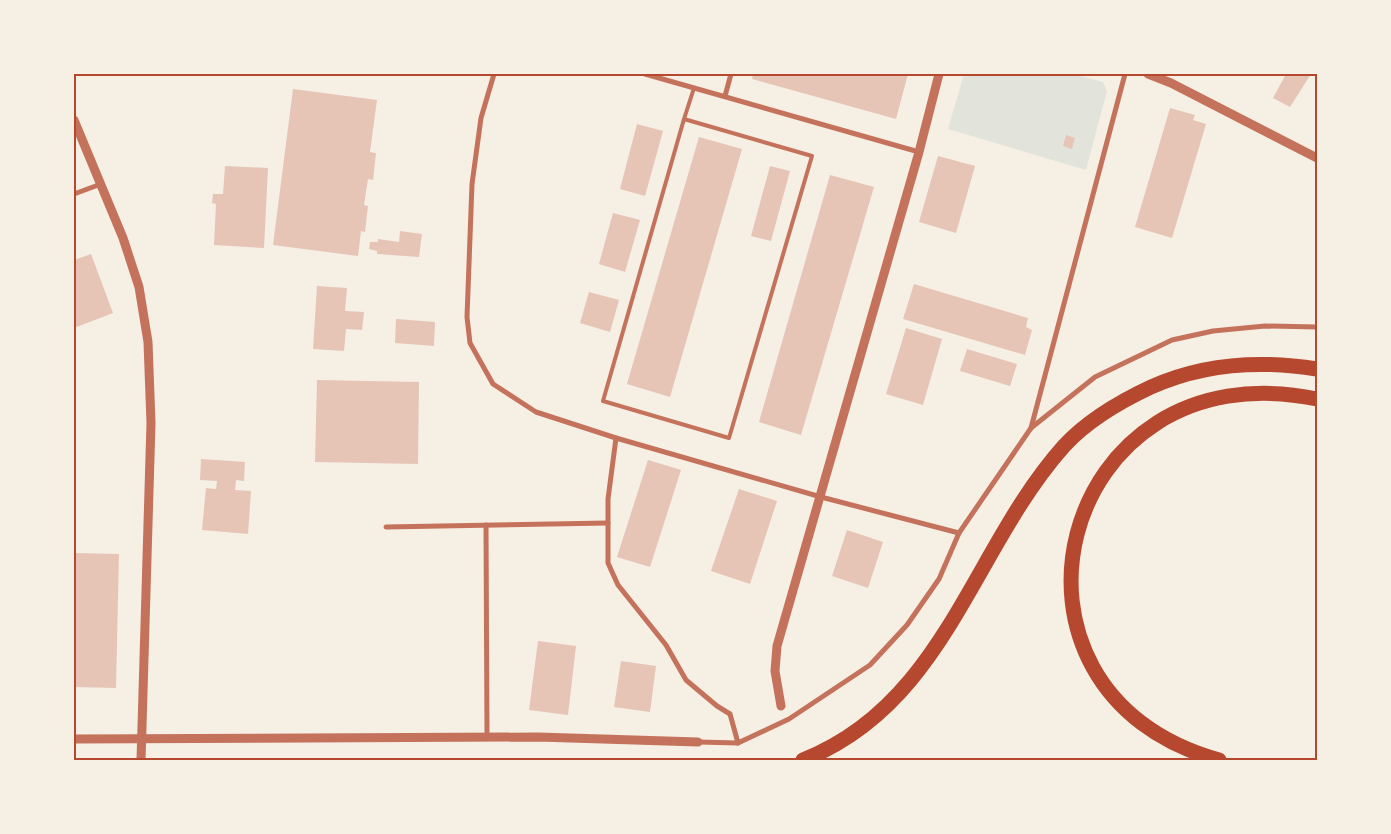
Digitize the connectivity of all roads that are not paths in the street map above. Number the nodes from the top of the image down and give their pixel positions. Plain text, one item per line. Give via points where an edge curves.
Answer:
1 (494, 74) edge
2 (646, 74) edge
3 (731, 74) edge
4 (939, 74) edge
5 (1125, 74) edge
6 (1148, 74) edge
7 (694, 88) junction
8 (725, 96) junction
9 (684, 119) junction
10 (74, 120) edge
11 (919, 152) junction
12 (1317, 158) edge
13 (101, 184) junction
14 (74, 194) edge
15 (1317, 327) edge
16 (1317, 369) edge
17 (1317, 399) edge
18 (1031, 428) junction
19 (616, 438) junction
20 (821, 497) junction
21 (608, 522) junction
22 (486, 525) junction
23 (386, 527) dead end
24 (959, 533) junction
25 (781, 706) dead end
26 (487, 737) junction
27 (74, 739) edge
28 (140, 740) junction
29 (698, 742) joint
30 (738, 743) junction
31 (140, 760) edge
32 (803, 760) edge
33 (1219, 760) edge

1 - 19 street via 481,118 472,184 467,317 470,343 493,384 536,412
2 - 7 street
3 - 8 street
4 - 11 street
5 - 18 street
6 - 12 street
7 - 8 street
7 - 9 lane
8 - 11 street
9 - 9 lane via 603,401 729,438 812,156
10 - 13 street
11 - 20 street
13 - 14 street
13 - 28 street via 139,287 148,342 151,423
15 - 18 street via 1265,326 1213,331 1172,340 1096,376
16 - 32 highway via 1254,363 1175,376 1136,394 1099,417 1065,445 1035,482 1007,525 950,628 922,668 888,704 850,735
17 - 33 highway via 1245,393 1213,398 1160,420 1115,459 1095,485 1080,519 1070,581 1082,643 1094,668 1131,715 1182,747
18 - 24 street
19 - 20 street
19 - 21 street
20 - 24 street
20 - 25 street via 777,646 775,671
21 - 22 street
21 - 30 street via 608,563 618,585 666,645 686,680 730,714
22 - 23 street
22 - 26 street
24 - 30 street via 939,579 907,625 870,665 788,719
26 - 28 street
26 - 29 street
27 - 28 street
28 - 31 street
29 - 30 street

